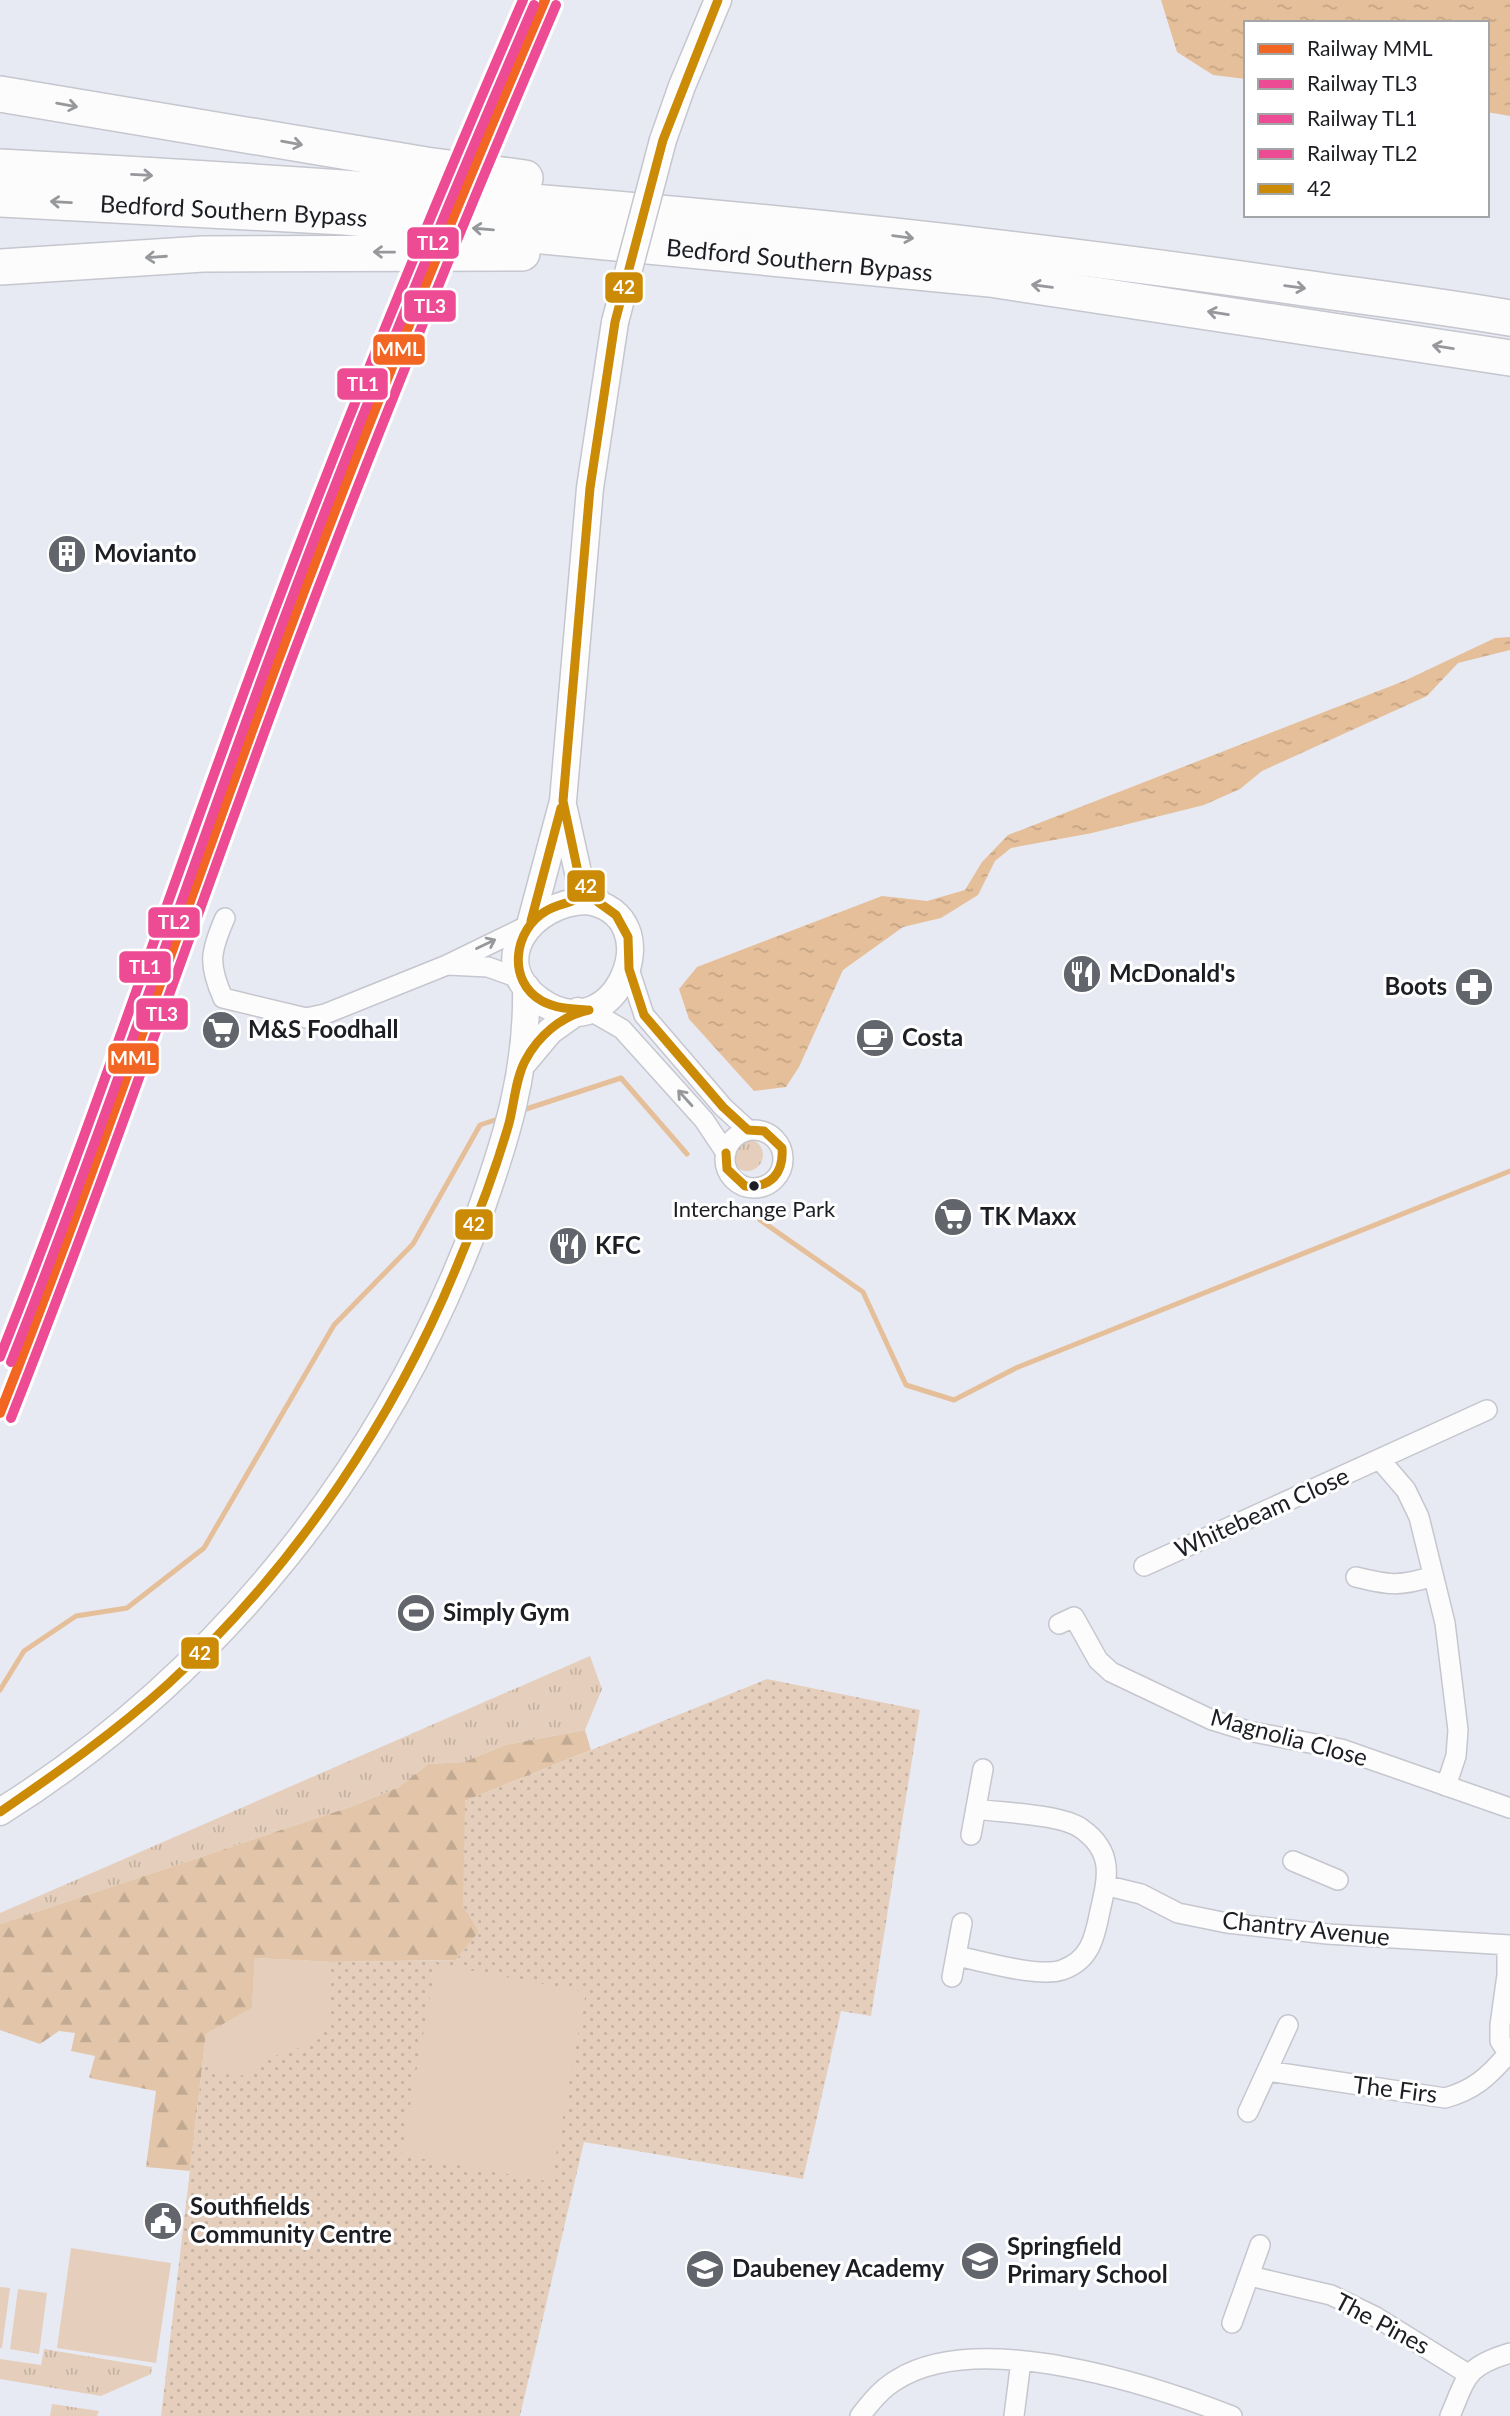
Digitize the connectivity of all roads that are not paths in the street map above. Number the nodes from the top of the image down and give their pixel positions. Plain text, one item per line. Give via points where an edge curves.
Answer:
1 (718, 0) edge
2 (0, 94) edge
3 (0, 167) edge
4 (0, 199) edge
5 (835, 228) junction
6 (0, 267) edge
7 (990, 279) junction
8 (1510, 318) edge
9 (1510, 358) edge
10 (563, 801) junction
11 (598, 902) junction
12 (225, 918) dead end
13 (529, 924) junction
14 (447, 965) junction
15 (629, 969) junction
16 (523, 982) junction
17 (584, 1011) junction
18 (524, 1062) junction
19 (748, 1130) junction
20 (726, 1153) junction
21 (1487, 1410) dead end
22 (1381, 1461) junction
23 (1143, 1566) dead end
24 (1433, 1576) junction
25 (1356, 1577) dead end
26 (1059, 1624) dead end
27 (983, 1769) dead end
28 (1446, 1786) junction
29 (1510, 1808) edge
30 (977, 1810) junction
31 (0, 1812) edge
32 (971, 1835) dead end
33 (1293, 1861) dead end
34 (1338, 1880) dead end
35 (1108, 1886) junction
36 (962, 1923) dead end
37 (1508, 1945) edge
38 (956, 1956) junction
39 (952, 1977) dead end
40 (1288, 2025) dead end
41 (1509, 2055) edge
42 (1268, 2070) junction
43 (1248, 2112) dead end
44 (1260, 2245) dead end
45 (1250, 2276) junction
46 (1232, 2323) dead end
47 (1510, 2353) edge
48 (1021, 2361) junction
49 (1468, 2374) junction
50 (860, 2416) edge
51 (1014, 2416) edge
52 (1232, 2416) edge
53 (1450, 2416) edge

1 - 10 main road, bridge via 663,140 615,322 590,488
2 -> 5 highway via 426,165 681,198
3 -> 5 highway, Bedford Southern Bypass via 328,185
7 -> 4 highway, Bedford Southern Bypass via 345,217
5 -> 8 highway, Bedford Southern Bypass via 1107,260
7 -> 6 highway via 553,254 203,254
9 -> 7 highway, Bedford Southern Bypass
10 - 11 main road via 579,877
10 - 13 main road
11 - 13 main road via 562,903
11 - 15 main road via 616,915 628,937
12 - 14 street via 212,949 213,975 223,998 286,1014 306,1018 325,1014
14 -> 13 street
13 - 16 main road via 517,952
14 - 16 street via 488,967
15 - 17 main road via 610,998
15 - 19 street via 644,1015
16 - 17 main road via 546,1004
16 - 18 main road
17 - 18 main road via 550,1031
20 -> 17 street via 704,1120 622,1029
18 - 31 main road via 509,1125 473,1232 432,1328 338,1490 255,1594 172,1680 59,1772
19 - 20 street via 733,1139
19 - 20 street via 764,1131 782,1148 783,1164 776,1179 761,1187 737,1182 727,1170
21 - 22 street, Whitebeam Close
22 - 23 street, Whitebeam Close
22 - 24 street, Whitebeam Close via 1406,1490 1419,1517
24 - 25 street via 1390,1586
24 - 28 street, Whitebeam Close via 1445,1623 1458,1730
26 - 28 street, Magnolia Close via 1074,1617 1098,1660 1111,1672 1212,1720 1341,1749
27 - 30 street
28 - 29 street, Magnolia Close
30 - 32 street
30 - 35 street via 1079,1826 1095,1840 1105,1859
33 - 34 street
35 - 37 street, Chantry Avenue via 1140,1894 1178,1913 1227,1923
35 - 38 street via 1096,1934 1089,1951 1076,1964 1060,1971 1039,1971
36 - 38 street
37 - 41 street via 1500,2041
38 - 39 street
40 - 42 street
41 - 42 street, The Firs via 1486,2080 1468,2092 1445,2098
42 - 43 street
44 - 45 street
45 - 46 street
45 - 49 street, The Pines via 1331,2295
47 - 49 street via 1487,2360
48 - 50 street via 940,2363 899,2378
48 - 51 street
48 - 52 street via 1138,2383
49 - 53 street

